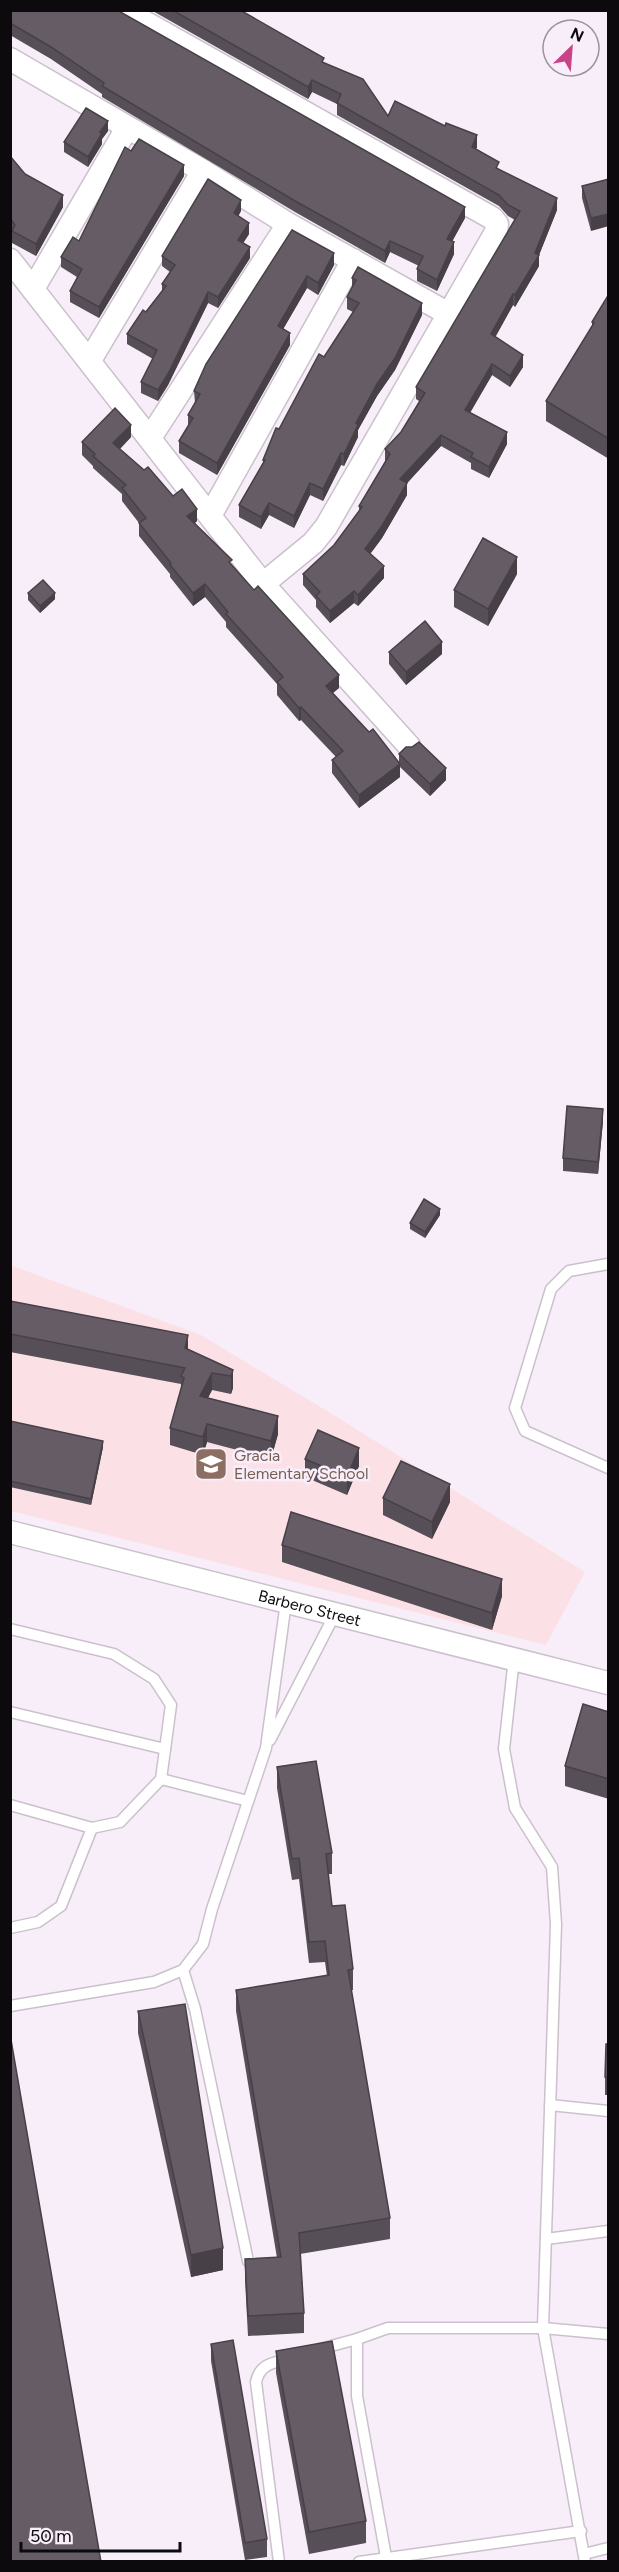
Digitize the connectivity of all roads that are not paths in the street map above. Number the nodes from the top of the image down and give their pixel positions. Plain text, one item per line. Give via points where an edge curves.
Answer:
1 (123, 10) edge
2 (10, 59) edge
3 (127, 128) junction
4 (203, 171) junction
5 (288, 224) junction
6 (10, 260) edge
7 (353, 260) junction
8 (33, 289) junction
9 (447, 313) junction
10 (90, 360) junction
11 (150, 438) junction
12 (211, 514) junction
13 (264, 584) junction
14 (409, 746) edge
15 (609, 1264) edge
16 (609, 1468) edge
17 (10, 1532) edge
18 (286, 1602) junction
19 (335, 1614) junction
20 (10, 1629) edge
21 (514, 1657) junction
22 (609, 1683) edge
23 (10, 1712) edge
24 (266, 1748) junction
25 (165, 1749) junction
26 (161, 1779) junction
27 (248, 1801) junction
28 (10, 1805) edge
29 (93, 1828) junction
30 (10, 1929) edge
31 (183, 1970) junction
32 (10, 2006) edge
33 (550, 2105) junction
34 (609, 2111) edge
35 (609, 2231) edge
36 (546, 2239) junction
37 (248, 2261) edge
38 (543, 2328) junction
39 (609, 2334) edge
40 (357, 2339) junction
41 (581, 2531) junction
42 (609, 2548) edge
43 (386, 2557) junction
44 (584, 2558) edge
45 (279, 2562) edge
46 (359, 2562) edge

1 - 9 street via 492,218 497,224 496,232
2 - 3 street
3 - 4 street
3 - 8 street
4 - 5 street
4 - 10 street
5 - 7 street
5 - 11 street
6 - 8 street
7 - 9 street
7 - 12 street
8 - 10 street
9 - 13 street via 326,527
10 - 11 street
11 - 12 street
12 - 13 street
13 - 14 street
15 - 16 lane via 569,1271 551,1289 515,1408 525,1431
17 - 18 street, Barbero Street
18 - 19 street, Barbero Street
18 - 24 lane
19 - 21 street, Barbero Street
19 - 24 lane
20 - 25 lane via 114,1654 154,1679 171,1705
21 - 22 street, Barbero Street
21 - 33 lane via 504,1749 515,1808 552,1867 555,1901
23 - 25 lane
24 - 27 lane
25 - 26 lane
26 - 27 lane
26 - 29 lane via 120,1822
27 - 31 lane via 203,1944
28 - 29 lane
29 - 30 lane via 61,1906 38,1922
31 - 32 lane via 154,1982
31 - 37 lane via 195,2009
33 - 34 lane
33 - 36 lane
35 - 36 lane
36 - 38 lane
38 - 39 lane
38 - 40 lane via 387,2328
38 - 41 lane
40 - 43 lane via 357,2396
40 - 45 lane via 264,2366 258,2373
41 - 43 lane
41 - 44 lane
42 - 44 lane
43 - 46 lane

